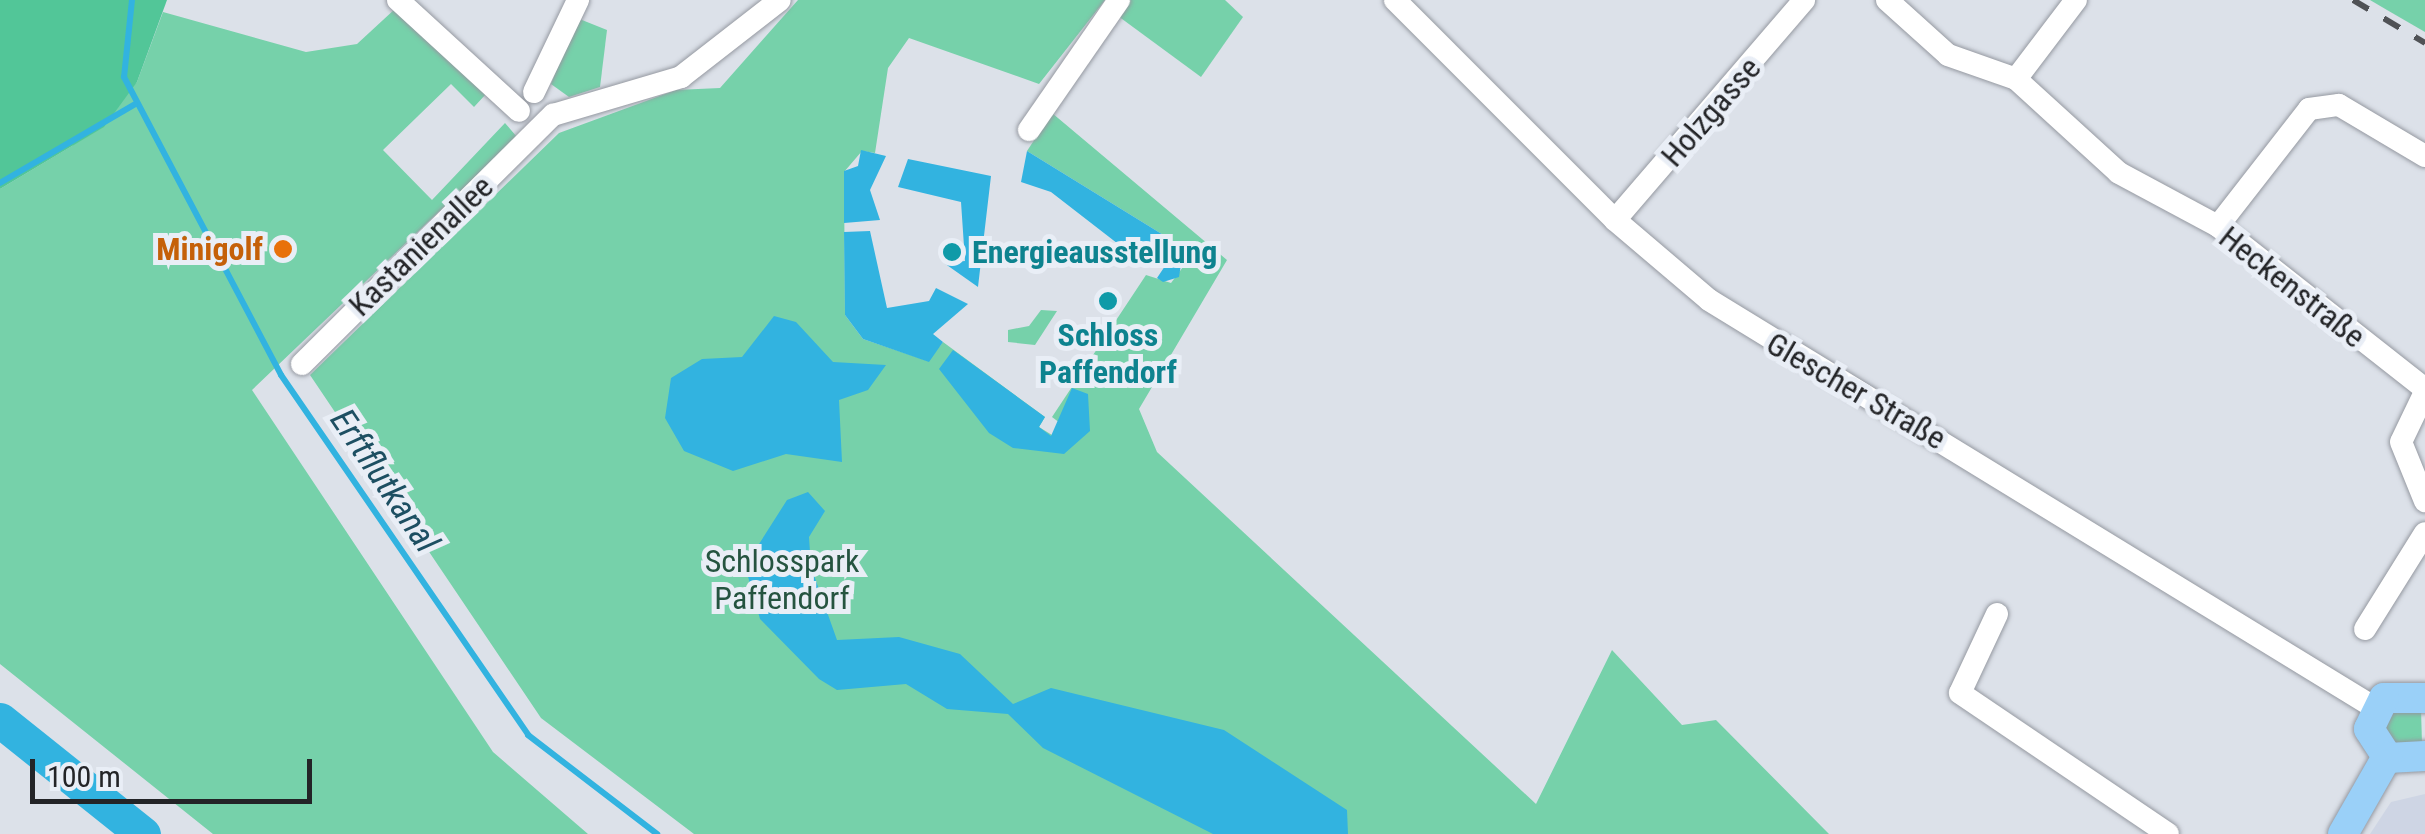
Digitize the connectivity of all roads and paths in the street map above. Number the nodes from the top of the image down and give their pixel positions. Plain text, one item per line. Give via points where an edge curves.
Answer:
1 (398, 0) edge
2 (578, 0) edge
3 (780, 0) edge
4 (1119, 0) edge
5 (1395, 0) edge
6 (1804, 0) edge
7 (1887, 0) edge
8 (2076, 0) edge
9 (2016, 79) junction
10 (534, 92) junction
11 (519, 111) junction
12 (546, 121) junction
13 (1029, 130) dead end
14 (2425, 156) edge
15 (1615, 220) junction
16 (2218, 226) junction
17 (302, 364) dead end
18 (2425, 390) edge
19 (2425, 501) edge
20 (2425, 533) edge
21 (1997, 614) dead end
22 (2364, 628) dead end
23 (2423, 692) edge
24 (2375, 708) junction
25 (2425, 756) edge
26 (2387, 757) junction
27 (2168, 834) edge
28 (2343, 834) edge

1 - 11 street
2 - 10 street
3 - 12 street via 681,77
4 - 13 street
5 - 15 street, Glescher Straße
6 - 15 street, Holzgasse
7 - 9 street, Heckenstraße via 1948,55
8 - 9 street
9 - 16 street, Heckenstraße via 2119,173
10 - 11 street
10 - 12 street via 550,98
11 - 12 street
12 - 17 street, Kastanienallee
14 - 16 street via 2339,104 2309,109
15 - 24 street, Glescher Straße via 1758,334
16 - 18 street, Heckenstraße
18 - 19 street, Heckenstraße via 2401,442
20 - 22 street
21 - 27 street via 1960,693
23 - 24 main road via 2394,694
24 - 26 main road via 2372,741
25 - 26 main road
26 - 28 main road

